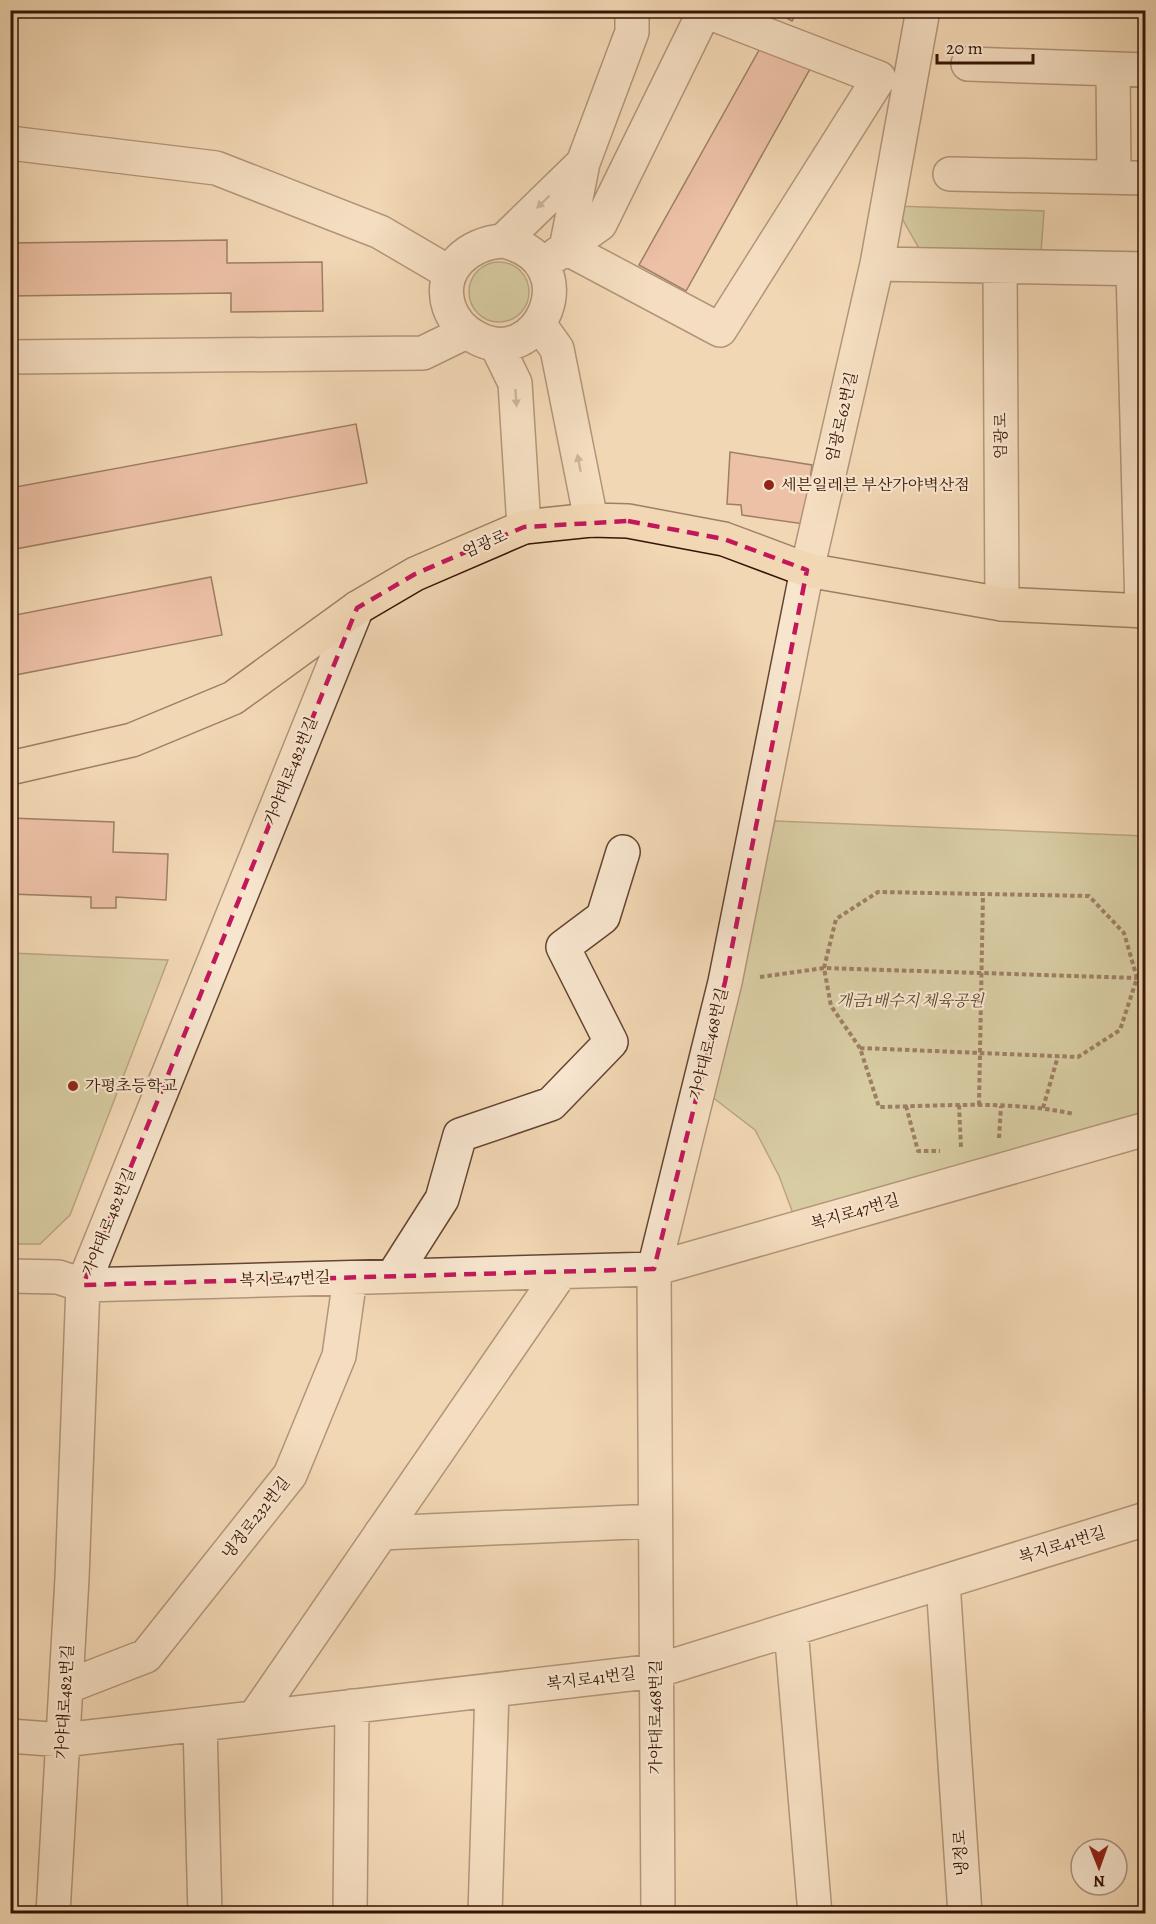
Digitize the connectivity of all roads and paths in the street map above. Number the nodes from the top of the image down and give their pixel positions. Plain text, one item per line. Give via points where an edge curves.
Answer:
1 (632, 10) edge
2 (922, 10) edge
3 (705, 11) edge
4 (968, 64) dead end
5 (1113, 69) junction
6 (1146, 70) edge
7 (10, 143) edge
8 (583, 163) junction
9 (950, 174) dead end
10 (1130, 178) edge
11 (503, 241) junction
12 (554, 256) junction
13 (877, 264) junction
14 (1000, 267) junction
15 (1139, 269) edge
16 (450, 273) junction
17 (539, 324) junction
18 (466, 332) junction
19 (496, 344) junction
20 (10, 357) edge
21 (591, 520) junction
22 (524, 527) junction
23 (807, 570) junction
24 (1002, 604) junction
25 (357, 608) junction
26 (1144, 611) edge
27 (10, 768) edge
28 (622, 852) dead end
29 (983, 894) junction
30 (824, 968) junction
31 (1137, 978) junction
32 (725, 982) junction
33 (860, 1048) junction
34 (980, 1053) junction
35 (1058, 1056) junction
36 (959, 1105) junction
37 (979, 1105) junction
38 (906, 1106) junction
39 (1043, 1107) junction
40 (1146, 1129) edge
41 (1111, 1139) junction
42 (950, 1151) dead end
43 (961, 1152) dead end
44 (654, 1269) junction
45 (561, 1272) junction
46 (10, 1276) edge
47 (393, 1276) junction
48 (350, 1278) junction
49 (83, 1285) junction
50 (1146, 1519) edge
51 (655, 1521) junction
52 (389, 1522) junction
53 (943, 1582) junction
54 (791, 1629) junction
55 (656, 1671) junction
56 (66, 1688) junction
57 (492, 1690) junction
58 (352, 1707) junction
59 (254, 1718) junction
60 (200, 1724) junction
61 (10, 1736) edge
62 (63, 1740) junction
63 (53, 1914) edge
64 (205, 1914) edge
65 (350, 1914) edge
66 (485, 1914) edge
67 (658, 1914) edge
68 (815, 1914) edge
69 (965, 1914) edge

1 - 8 street via 632,32
2 - 13 street, 엄광로62번길
3 - 12 street via 600,224
3 - 12 street via 879,78 720,330
4 - 5 street
5 - 6 street
5 - 10 street
7 - 16 street via 216,168 380,232
8 -> 11 street
8 - 12 street
9 - 10 street
11 - 12 street via 519,244 532,253
11 - 16 street via 472,248
12 - 17 street via 549,279 551,294
13 - 14 street
13 - 23 street, 엄광로62번길
14 - 15 street
14 - 24 street, 엄광로
15 - 26 street, 엄광로
16 - 18 street via 448,305
17 - 19 street via 512,342
21 -> 17 street via 557,349
18 - 19 street
18 - 20 street via 423,353
19 -> 22 street via 515,383
21 - 22 main road, 엄광로
21 - 23 main road, 엄광로 via 628,521 724,539
22 - 25 main road, 엄광로 via 415,574
23 - 24 main road, 엄광로
23 - 32 street, 가야대로468번길
24 - 26 main road, 엄광로
25 - 27 main road, 엄광로 via 233,698 132,740
25 - 49 street, 가야대로482번길
28 - 47 street via 603,917 563,947 610,1042 551,1104 460,1135 442,1199
29 - 30 path via 878,892 836,919
29 - 31 path via 1089,896 1124,933
29 - 34 path
30 - 31 path
30 - 32 path
30 - 33 path via 831,1006
31 - 35 path via 1120,1030 1077,1057
32 - 44 street, 가야대로468번길
33 - 34 path
33 - 38 path via 879,1107
34 - 35 path
34 - 37 path
35 - 39 path
36 - 37 path
36 - 38 path
36 - 43 path
37 - 39 path
38 - 42 path via 918,1151
39 - 41 path via 1088,1117
40 - 41 street, 복지로47번길
41 - 44 street, 복지로47번길
44 - 45 street, 복지로47번길
44 - 51 street, 가야대로468번길
45 - 47 street, 복지로47번길
45 - 52 street
46 - 49 street, 복지로47번길 via 58,1277
47 - 48 street, 복지로47번길
48 - 49 street, 복지로47번길
48 - 56 street, 냉정로232번길 via 339,1356 290,1475 146,1656
49 - 56 street, 가야대로482번길
50 - 53 street, 복지로41번길
51 - 52 street
51 - 55 street, 가야대로468번길
52 - 59 street
53 - 54 street, 복지로41번길
53 - 69 street, 냉정로
54 - 55 street, 복지로41번길
54 - 68 street
55 - 57 street, 복지로41번길
55 - 67 street, 가야대로468번길
56 - 62 street, 가야대로482번길
57 - 58 street, 복지로41번길
57 - 66 street
58 - 59 street, 복지로41번길
58 - 65 street
59 - 60 street, 복지로41번길
60 - 62 street, 복지로41번길
60 - 64 street
61 - 62 street, 복지로41번길
62 - 63 street, 가야대로482번길

